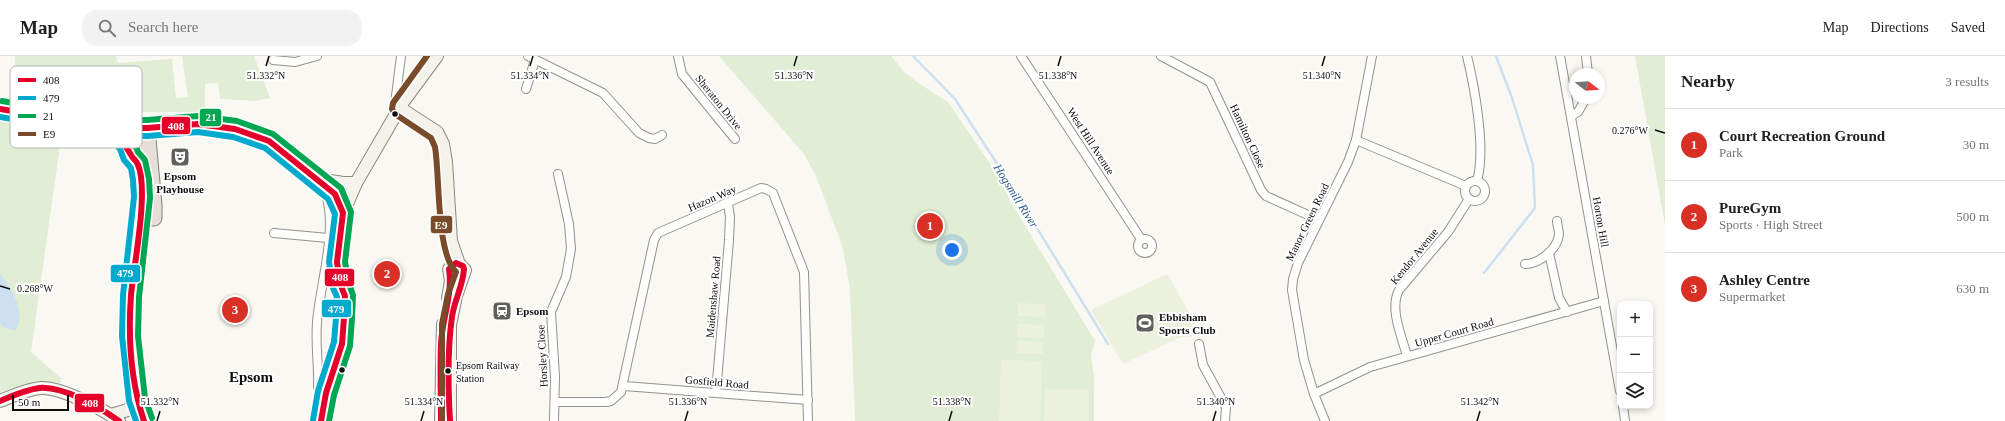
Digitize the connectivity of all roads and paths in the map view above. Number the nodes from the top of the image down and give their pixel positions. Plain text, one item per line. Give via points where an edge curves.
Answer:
1 (317, 56) edge
2 (401, 56) edge
3 (436, 56) edge
4 (678, 56) edge
5 (1021, 56) edge
6 (1162, 56) edge
7 (1372, 56) edge
8 (1467, 56) edge
9 (1560, 56) edge
10 (1586, 56) edge
11 (532, 58) edge
12 (273, 60) dead end
13 (1587, 68) edge
14 (526, 89) dead end
15 (1583, 104) edge
16 (402, 105) junction
17 (0, 109) edge
18 (10, 111) edge
19 (1571, 116) junction
20 (142, 128) joint
21 (662, 135) dead end
22 (735, 139) dead end
23 (1356, 140) junction
24 (128, 148) edge
25 (140, 148) edge
26 (138, 164) junction
27 (558, 174) dead end
28 (318, 179) junction
29 (1477, 181) junction
30 (355, 185) junction
31 (1466, 186) junction
32 (330, 195) junction
33 (1469, 199) junction
34 (728, 204) junction
35 (343, 213) junction
36 (147, 217) junction
37 (1319, 220) junction
38 (1557, 221) dead end
39 (274, 233) dead end
40 (328, 238) junction
41 (1142, 239) dead end
42 (1549, 252) junction
43 (459, 264) junction
44 (1525, 264) dead end
45 (1604, 301) junction
46 (1567, 312) junction
47 (1199, 344) dead end
48 (1407, 356) junction
49 (1617, 374) edge
50 (624, 386) junction
51 (318, 387) dead end
52 (716, 393) junction
53 (1314, 394) junction
54 (137, 400) junction
55 (808, 400) junction
56 (0, 401) edge
57 (555, 402) junction
58 (1624, 409) edge
59 (115, 418) edge
60 (144, 421) edge
61 (321, 421) edge
62 (441, 421) edge
63 (450, 421) edge
64 (554, 421) edge
65 (808, 421) edge
66 (1225, 421) edge
67 (1325, 421) edge
68 (1626, 421) edge

1 - 12 street via 295,62
2 - 16 street via 396,96
3 - 16 street
4 - 22 street, Sheraton Drive via 682,74
5 - 41 street, West Hill Avenue
6 - 37 street, Hamilton Close via 1210,82 1266,196
7 - 23 street, Manor Green Road
8 - 29 street via 1477,112 1480,165
9 - 19 street, Horton Hill
10 - 13 street
11 - 14 street
11 - 21 street via 603,93 644,136 655,138
15 - 19 street via 1578,112
16 - 30 street
16 - 43 street via 441,136 446,162 450,241
17 - 18 highway
19 - 45 street, Horton Hill
20 - 28 highway via 198,124 253,134 269,141
20 - 36 highway via 154,205
23 - 31 street
23 - 37 street, Manor Green Road
24 - 26 highway
25 - 26 highway
26 - 36 highway
27 - 57 street, Horsley Close via 569,224 571,249 566,277 551,312
28 - 30 street
28 - 32 highway
29 - 31 street via 1471,181
29 - 33 street via 1485,189 1485,196 1480,200
30 - 32 street
30 - 35 street
31 - 33 street via 1465,191
32 - 35 highway
32 - 40 street
33 - 48 street, Kendor Avenue via 1448,232 1396,296 1396,311
34 - 50 street, Hazon Way via 664,230 658,233 654,240
34 - 52 street, Maidenshaw Road via 729,240
34 - 55 street, Hazon Way via 761,188 773,193 778,205 804,272
35 - 61 highway via 337,262 345,296 343,336 326,393
36 - 54 highway via 131,296 130,336
37 - 53 street, Manor Green Road via 1298,263 1292,290 1304,360
38 - 42 street via 1559,234
39 - 40 street
40 - 51 street via 317,315
42 - 44 street via 1536,262
42 - 46 street via 1559,298
43 - 62 street via 453,264 449,269 451,284 442,324
43 - 63 street via 464,267 465,273 456,296 450,325
45 - 46 street, Upper Court Road
45 - 49 street, Horton Hill
46 - 48 street, Upper Court Road
47 - 66 street via 1203,365 1226,407
48 - 53 street, Upper Court Road via 1370,367
50 - 52 street, Gosfield Road
50 - 57 street via 617,397 606,402
52 - 55 street, Gosfield Road
53 - 67 street, Manor Green Road
54 - 59 street via 128,410
54 - 60 highway
55 - 65 street, Hazon Way
56 - 59 street via 42,388 62,391
57 - 64 street, Horsley Close
58 - 68 street

